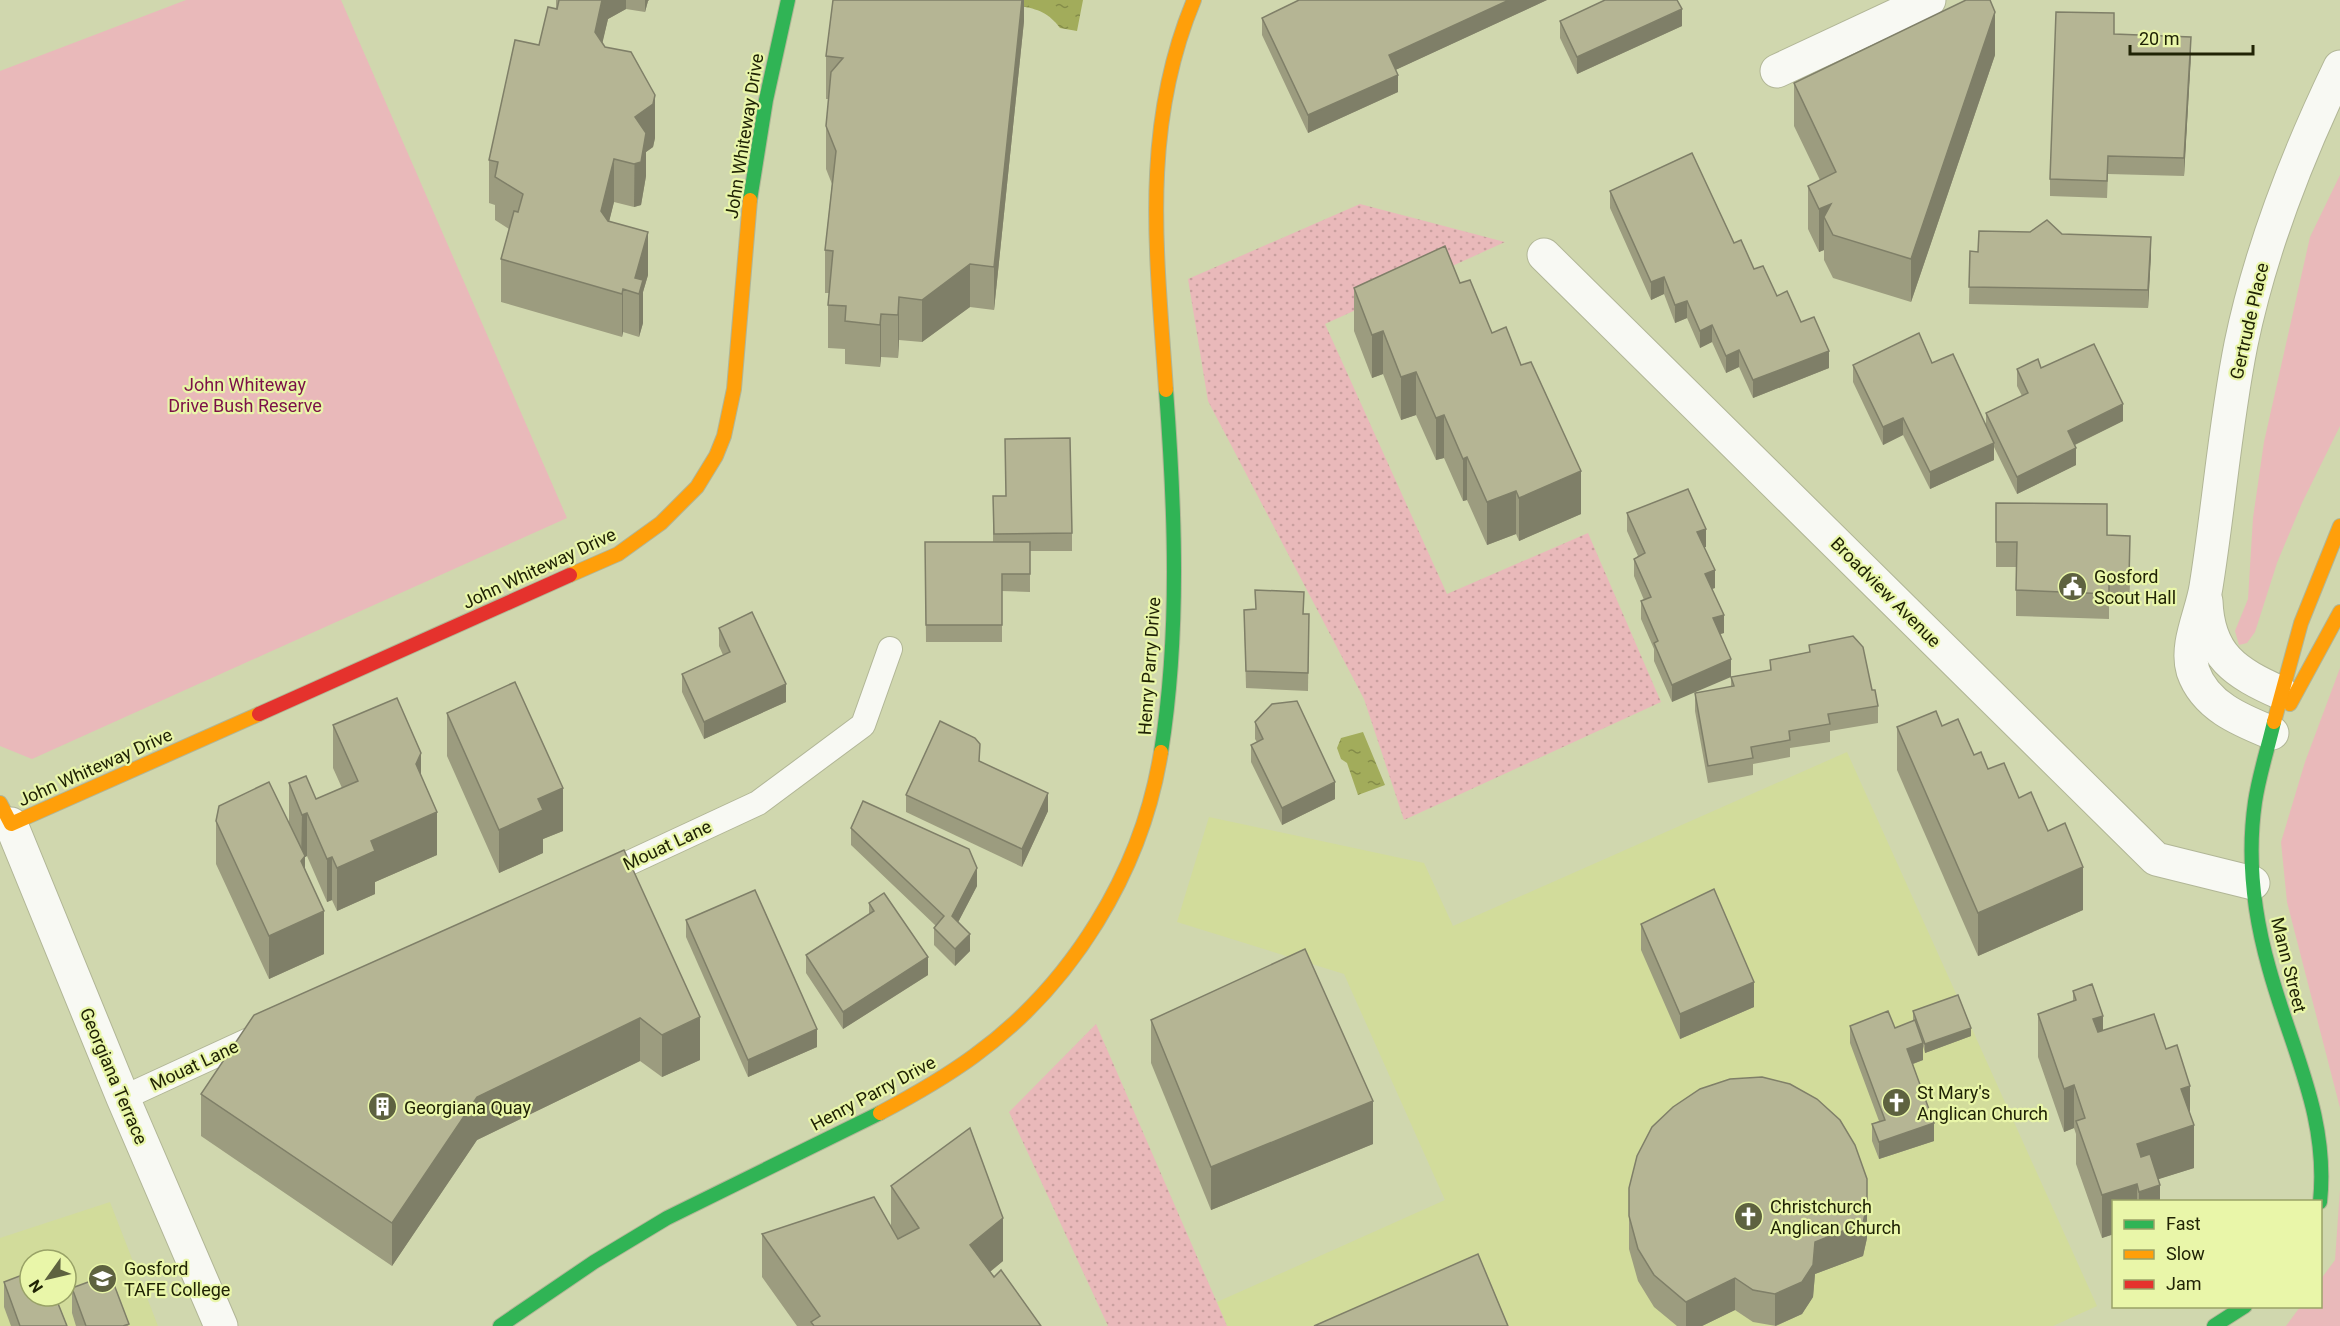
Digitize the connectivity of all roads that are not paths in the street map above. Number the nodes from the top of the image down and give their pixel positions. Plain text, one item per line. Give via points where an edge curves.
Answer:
1 (788, 0) edge
2 (1194, 0) edge
3 (1929, 0) edge
4 (2340, 68) edge
5 (1776, 71) dead end
6 (1544, 255) dead end
7 (2340, 526) edge
8 (2340, 612) edge
9 (890, 649) dead end
10 (2280, 711) junction
11 (5, 813) edge
12 (2253, 883) junction
13 (575, 888) edge
14 (284, 1023) edge
15 (123, 1098) junction
16 (2320, 1200) edge
17 (2242, 1308) edge
18 (221, 1326) edge
19 (500, 1326) edge
20 (2214, 1326) edge

1 - 11 street, John Whiteway Drive via 756,154 731,408 717,455 690,498 657,528 618,554
2 - 19 street, Henry Parry Drive via 1167,78 1155,178 1172,549 1168,708 1149,804 1135,850 1114,893 1060,973 986,1046 943,1078 850,1129 688,1206 593,1263
3 - 5 street
4 - 10 street, Gertrude Place via 2271,229 2241,344 2206,587 2191,652 2196,678 2228,714
6 - 12 street, Broadview Avenue via 2156,859
7 - 10 street, Mann Street via 2308,596 2290,649
8 - 10 street, Mann Street
9 - 13 lane, Mouat Lane via 863,725 758,803
10 - 12 street, Mann Street via 2253,813
11 - 15 street, Georgiana Terrace
12 - 16 street, Mann Street via 2268,967 2322,1143
14 - 15 lane, Mouat Lane
15 - 18 street, Georgiana Terrace
17 - 20 street

